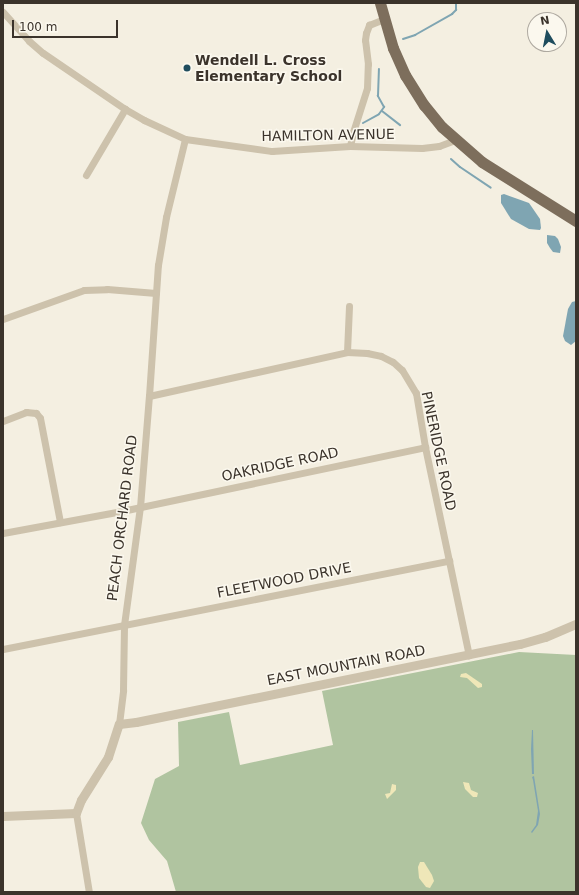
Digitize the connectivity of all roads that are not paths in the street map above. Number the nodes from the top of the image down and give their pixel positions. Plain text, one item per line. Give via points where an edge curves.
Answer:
1 (380, 3) edge
2 (3, 12) edge
3 (384, 19) junction
4 (125, 109) junction
5 (185, 139) junction
6 (455, 140) junction
7 (350, 146) junction
8 (86, 175) dead end
9 (576, 221) edge
10 (156, 293) junction
11 (349, 306) dead end
12 (3, 319) edge
13 (347, 352) junction
14 (150, 396) junction
15 (3, 421) edge
16 (425, 447) junction
17 (140, 507) junction
18 (60, 522) junction
19 (3, 533) edge
20 (449, 561) junction
21 (576, 624) edge
22 (124, 625) junction
23 (3, 649) edge
24 (469, 655) junction
25 (119, 724) junction
26 (76, 813) junction
27 (3, 816) edge
28 (89, 892) edge

1 - 3 main road
2 - 4 street, HAMILTON AVENUE via 43,53
3 - 6 main road via 393,48 412,87 437,121
3 - 7 street via 369,25 366,32 367,88
4 - 5 street, HAMILTON AVENUE
4 - 8 street
5 - 7 street, HAMILTON AVENUE via 272,151
5 - 10 street, PEACH ORCHARD ROAD via 162,238
6 - 7 street, HAMILTON AVENUE via 439,146 422,148
6 - 9 main road via 482,162
10 - 12 street via 84,290
10 - 14 street, PEACH ORCHARD ROAD
11 - 13 street
13 - 14 street, PINERIDGE ROAD
13 - 16 street, PINERIDGE ROAD via 381,356 402,370 416,393
14 - 17 street, PEACH ORCHARD ROAD
15 - 18 street via 26,412 36,413 40,418
16 - 17 street, OAKRIDGE ROAD
16 - 20 street, PINERIDGE ROAD
17 - 18 street, OAKRIDGE ROAD
17 - 22 street, PEACH ORCHARD ROAD
18 - 19 street, OAKRIDGE ROAD
20 - 22 street, FLEETWOOD DRIVE
20 - 24 street, PINERIDGE ROAD
21 - 24 street, EAST MOUNTAIN ROAD via 545,637
22 - 23 street, FLEETWOOD DRIVE
22 - 25 street, PEACH ORCHARD ROAD
24 - 25 street, EAST MOUNTAIN ROAD
25 - 26 street, PEACH ORCHARD ROAD via 108,758 81,800
26 - 27 street
26 - 28 street

